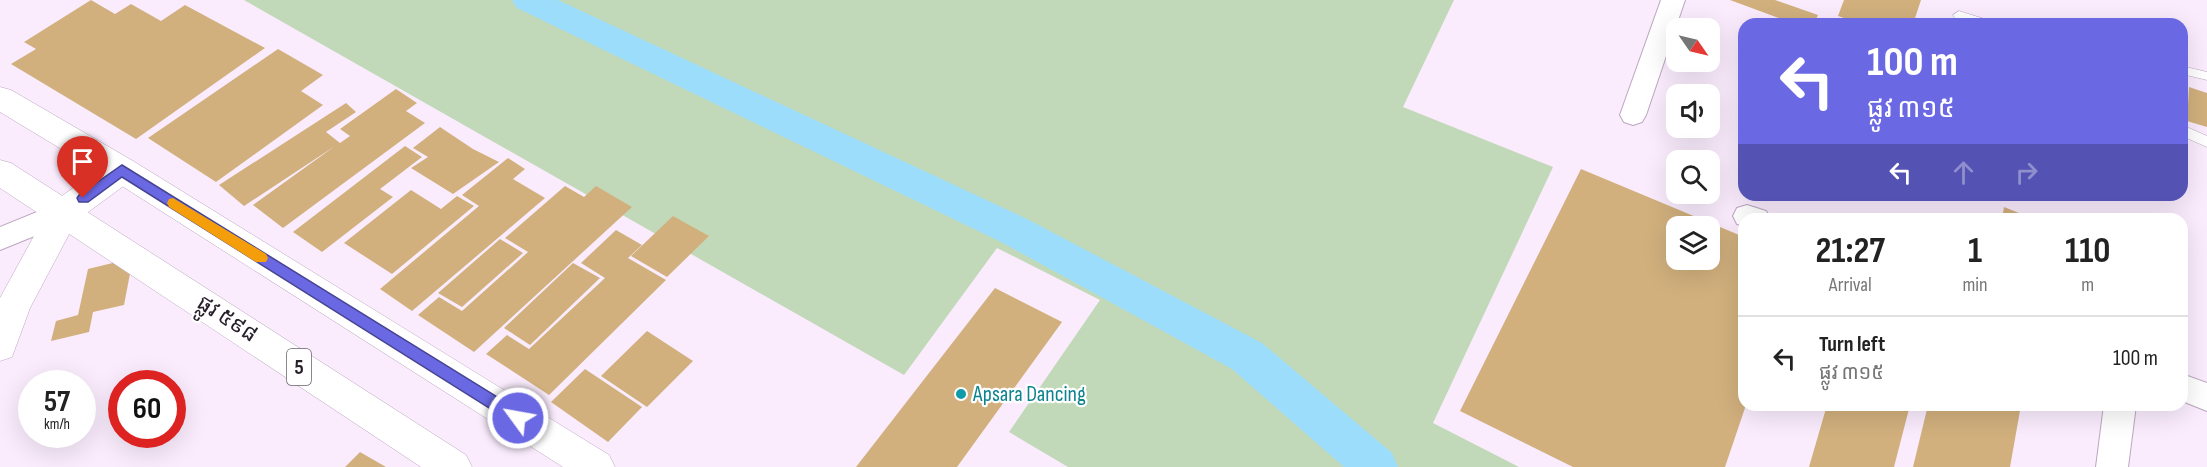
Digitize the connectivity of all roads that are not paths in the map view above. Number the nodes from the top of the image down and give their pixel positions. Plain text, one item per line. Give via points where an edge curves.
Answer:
1 (1672, 0) edge
2 (1959, 15) dead end
3 (1968, 18) edge
4 (2188, 71) edge
5 (2207, 76) edge
6 (0, 98) edge
7 (1633, 115) dead end
8 (2188, 133) edge
9 (2207, 142) edge
10 (122, 170) junction
11 (0, 172) edge
12 (64, 212) junction
13 (0, 239) edge
14 (0, 346) edge
15 (2188, 389) edge
16 (2207, 397) edge
17 (2119, 411) edge
18 (453, 467) edge
19 (596, 467) edge
20 (2112, 467) edge

1 - 7 street
2 - 3 lane
4 - 5 lane
6 - 10 main road
8 - 9 lane
10 - 12 main road
10 - 19 main road
11 - 12 main road, ផ្លូវ ៥៩៨ / 5
12 - 13 street
12 - 14 main road via 13,307
12 - 18 main road, ផ្លូវ ៥៩៨ / 5
15 - 16 street
17 - 20 street

